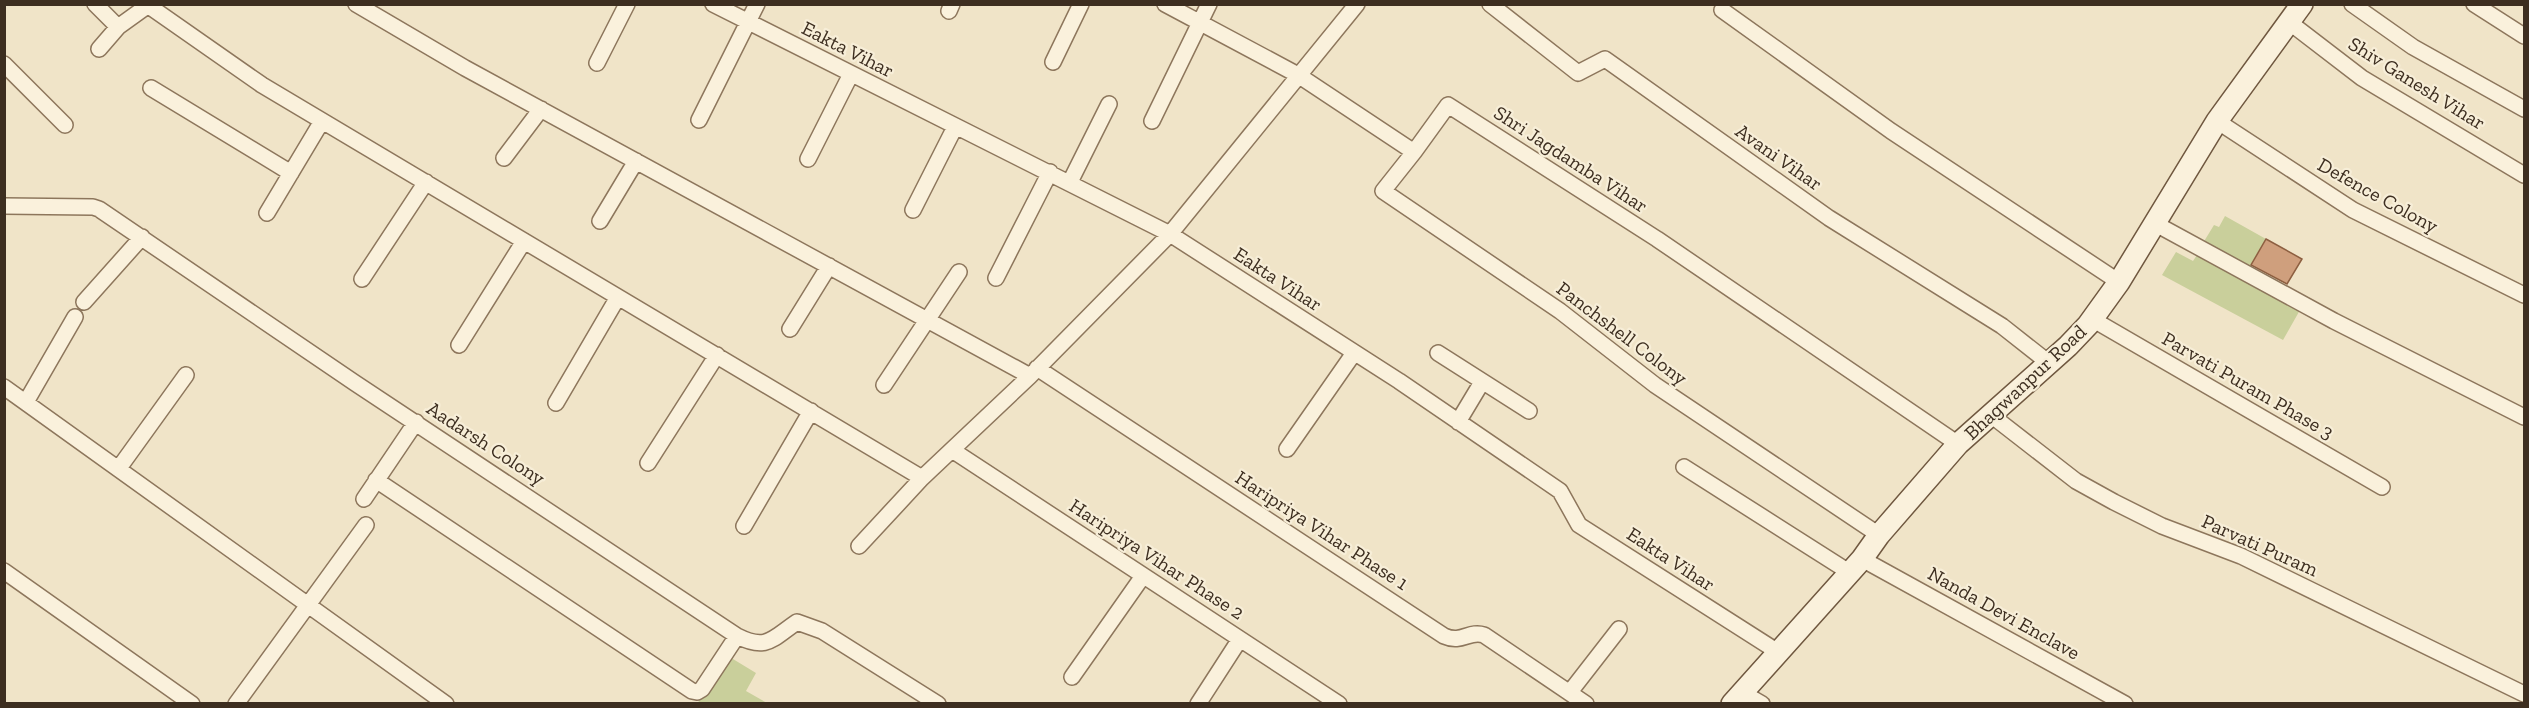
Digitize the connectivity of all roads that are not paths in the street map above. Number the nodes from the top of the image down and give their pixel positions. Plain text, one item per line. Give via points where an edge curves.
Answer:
1 (95, 4) edge
2 (356, 4) edge
3 (627, 4) edge
4 (713, 4) edge
5 (757, 4) edge
6 (1081, 4) edge
7 (1165, 4) edge
8 (1209, 4) edge
9 (1357, 4) edge
10 (1490, 4) edge
11 (2302, 4) edge
12 (2352, 4) edge
13 (2474, 4) edge
14 (149, 5) edge
15 (1722, 10) dead end
16 (747, 22) junction
17 (2289, 22) junction
18 (1200, 23) junction
19 (118, 27) junction
20 (2524, 36) edge
21 (99, 49) dead end
22 (1053, 62) dead end
23 (597, 63) dead end
24 (5, 65) edge
25 (851, 74) junction
26 (1298, 75) junction
27 (151, 88) dead end
28 (1109, 104) dead end
29 (541, 109) junction
30 (2524, 109) edge
31 (322, 120) junction
32 (699, 120) dead end
33 (1152, 121) dead end
34 (2217, 121) junction
35 (65, 125) dead end
36 (955, 127) junction
37 (1414, 152) junction
38 (504, 158) dead end
39 (808, 159) dead end
40 (636, 161) junction
41 (1050, 172) junction
42 (291, 173) junction
43 (2524, 174) edge
44 (426, 182) junction
45 (1070, 182) junction
46 (4, 206) edge
47 (913, 210) dead end
48 (267, 213) dead end
49 (600, 221) dead end
50 (2154, 222) junction
51 (1170, 234) junction
52 (142, 237) junction
53 (524, 240) junction
54 (829, 266) junction
55 (959, 272) dead end
56 (996, 278) dead end
57 (362, 279) dead end
58 (2119, 282) junction
59 (2524, 295) edge
60 (618, 297) junction
61 (84, 302) dead end
62 (75, 317) dead end
63 (2092, 319) junction
64 (927, 320) junction
65 (789, 329) dead end
66 (459, 345) dead end
67 (1438, 352) dead end
68 (1354, 353) junction
69 (717, 355) junction
70 (2049, 363) junction
71 (1034, 372) junction
72 (186, 375) dead end
73 (1482, 382) junction
74 (884, 385) dead end
75 (4, 387) edge
76 (26, 402) junction
77 (556, 403) dead end
78 (811, 411) junction
79 (1529, 411) dead end
80 (1991, 415) junction
81 (2524, 417) edge
82 (416, 422) junction
83 (1458, 422) junction
84 (1958, 444) junction
85 (1287, 449) dead end
86 (952, 450) junction
87 (648, 462) dead end
88 (1684, 467) dead end
89 (119, 468) junction
90 (922, 478) junction
91 (376, 480) junction
92 (2382, 488) dead end
93 (364, 499) dead end
94 (366, 525) dead end
95 (744, 526) dead end
96 (1880, 535) junction
97 (859, 546) dead end
98 (1855, 565) junction
99 (4, 571) edge
100 (1143, 576) junction
101 (307, 606) junction
102 (1619, 630) dead end
103 (737, 636) junction
104 (1240, 639) junction
105 (1778, 652) junction
106 (1072, 677) dead end
107 (1318, 690) junction
108 (1569, 692) junction
109 (2524, 694) edge
110 (1737, 698) edge
111 (192, 704) edge
112 (236, 704) edge
113 (446, 704) edge
114 (938, 704) edge
115 (1198, 704) edge
116 (1309, 704) edge
117 (1339, 704) edge
118 (1586, 704) edge
119 (1762, 704) edge
120 (2125, 704) edge

1 - 19 street
2 - 29 street, Haripriya Vihar Phase 1
3 - 23 street
4 - 16 street, Eakta Vihar
5 - 16 street
6 - 22 street
7 - 18 street
8 - 18 street
9 - 26 street
10 - 70 street, Avani Vihar via 1578,73 1605,59 1829,218 2002,326
11 - 17 street, Bhagwanpur Road
12 - 30 street via 2413,47
13 - 20 street
14 - 19 street
14 - 31 street via 262,85
15 - 58 street via 1891,131
16 - 25 street, Eakta Vihar
16 - 32 street
17 - 34 street, Bhagwanpur Road
17 - 43 street, Shiv Ganesh Vihar via 2362,78
18 - 26 street
18 - 33 street
19 - 21 street
24 - 35 street
25 - 36 street, Eakta Vihar
25 - 39 street
26 - 37 street
26 - 51 street
27 - 42 street
28 - 45 street
29 - 38 street
29 - 40 street, Haripriya Vihar Phase 1
31 - 42 street
31 - 44 street
34 - 50 street, Bhagwanpur Road
34 - 59 street, Defence Colony via 2353,210
36 - 41 street, Eakta Vihar
36 - 47 street
37 - 84 street, Shri Jagdamba Vihar via 1449,105 1657,239
37 - 96 street, Panchshell Colony via 1383,191 1560,311 1655,385
40 - 49 street
40 - 54 street, Haripriya Vihar Phase 1
41 - 45 street, Eakta Vihar
41 - 56 street
42 - 48 street
44 - 53 street
44 - 57 street
45 - 51 street, Eakta Vihar
46 - 52 street, Aadarsh Colony via 93,207
50 - 58 street, Bhagwanpur Road
50 - 81 street via 2334,321
51 - 68 street, Eakta Vihar
51 - 71 street
52 - 61 street
52 - 82 street, Aadarsh Colony
53 - 60 street
53 - 66 street
54 - 64 street, Haripriya Vihar Phase 1
54 - 65 street
55 - 64 street
58 - 63 street, Bhagwanpur Road
60 - 69 street
60 - 77 street
62 - 76 street
63 - 70 street, Bhagwanpur Road
63 - 92 street, Parvati Puram Phase 3
64 - 71 street, Haripriya Vihar Phase 1
64 - 74 street
67 - 73 street
68 - 83 street, Eakta Vihar
68 - 85 street
69 - 78 street
69 - 87 street
70 - 80 street, Bhagwanpur Road
71 - 86 street
71 - 108 street, Haripriya Vihar Phase 1 via 1444,636 1458,640 1478,633 1484,635
72 - 89 street
73 - 79 street
73 - 83 street
75 - 76 street
76 - 89 street
78 - 90 street
78 - 95 street
80 - 84 street, Bhagwanpur Road
80 - 109 street, Parvati Puram via 2076,481 2114,502 2162,526 2241,556
82 - 91 street
82 - 103 street, Aadarsh Colony
83 - 105 street, Eakta Vihar via 1560,491 1579,525
84 - 96 street, Bhagwanpur Road
86 - 90 street
86 - 100 street, Haripriya Vihar Phase 2
88 - 98 street, Nanda Devi Enclave
89 - 101 street
90 - 97 street
91 - 93 street
91 - 103 street via 692,691 702,689
94 - 101 street
96 - 98 street, Bhagwanpur Road
98 - 105 street, Bhagwanpur Road
98 - 120 street, Nanda Devi Enclave
99 - 111 street
100 - 104 street, Haripriya Vihar Phase 2
100 - 106 street
101 - 112 street
101 - 113 street
102 - 108 street
103 - 114 street, Aadarsh Colony via 763,645 797,622 822,631
104 - 107 street, Haripriya Vihar Phase 2
104 - 115 street
105 - 110 street, Bhagwanpur Road
107 - 116 street
107 - 117 street, Haripriya Vihar Phase 2
108 - 118 street, Haripriya Vihar Phase 1
110 - 119 street

